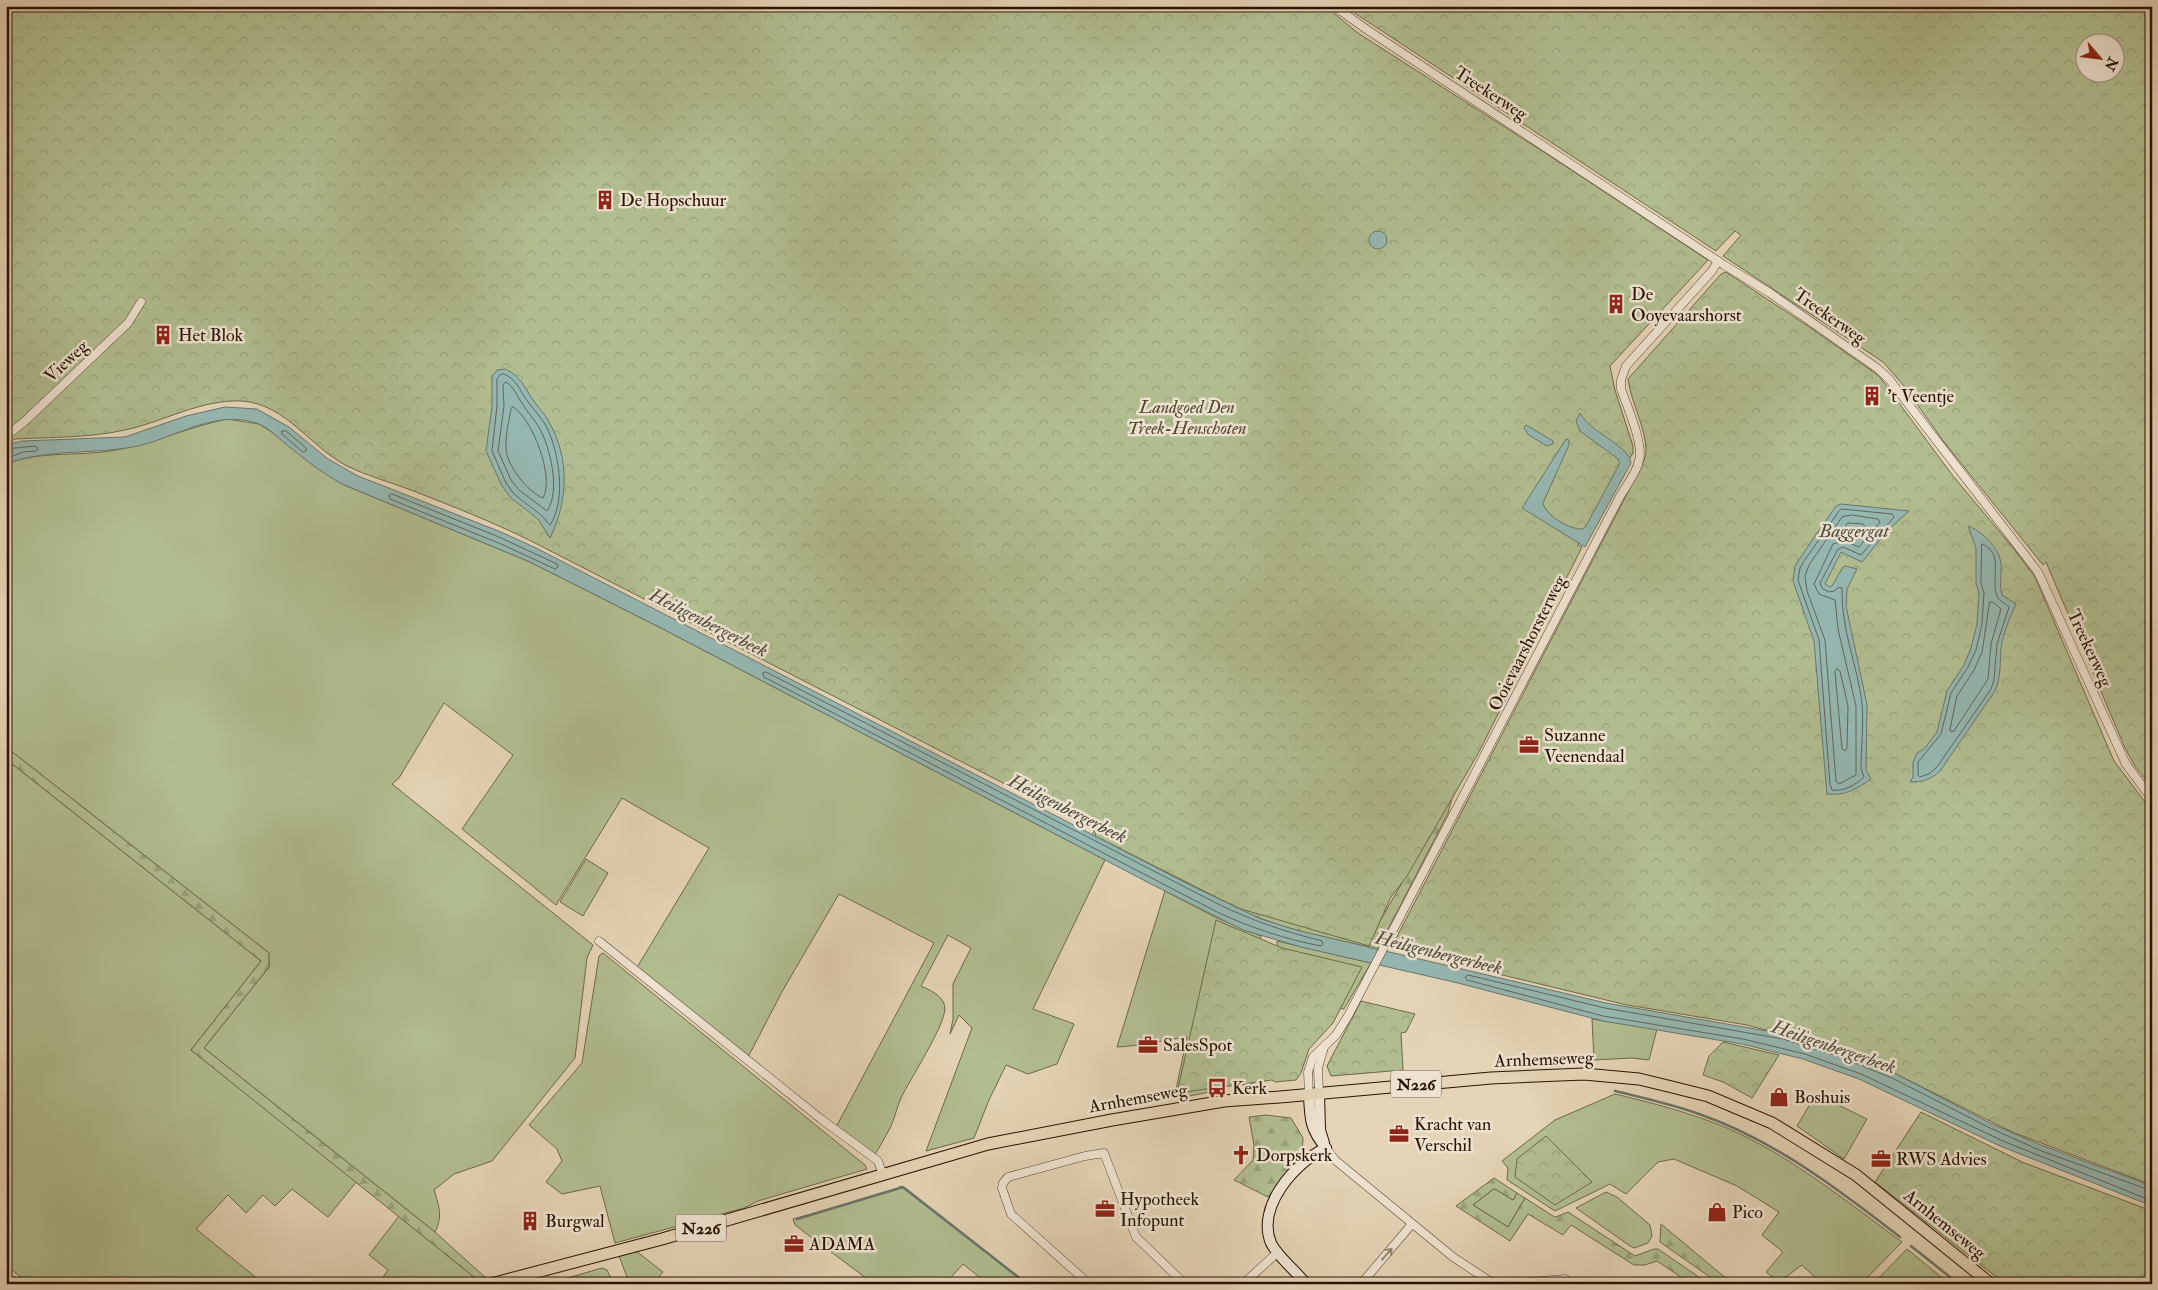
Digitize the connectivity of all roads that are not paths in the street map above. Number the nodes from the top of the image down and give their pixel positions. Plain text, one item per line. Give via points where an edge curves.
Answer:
1 (1334, 6) edge
2 (1718, 261) junction
3 (141, 302) dead end
4 (6, 436) edge
5 (2152, 799) edge
6 (599, 941) dead end
7 (1314, 1094) junction
8 (1326, 1148) junction
9 (883, 1175) junction
10 (1412, 1224) junction
11 (1278, 1252) junction
12 (491, 1284) edge
13 (1089, 1284) edge
14 (1185, 1284) edge
15 (1243, 1284) edge
16 (1306, 1284) edge
17 (1361, 1284) edge
18 (1494, 1284) edge
19 (1508, 1284) edge
20 (1572, 1284) edge
21 (1991, 1284) edge

1 - 2 street, Treekerweg
2 - 5 street, Treekerweg via 1770,293 1889,379 2038,572 2126,764
2 - 7 street, Ooievaarshorsterweg via 1626,366 1621,389 1638,442 1639,463 1342,1026 1313,1056 1310,1062
3 - 4 street, Vieweg via 128,323
6 - 9 street via 878,1161
7 - 8 street via 1309,1112 1314,1134
7 - 9 main road, Arnhemseweg / N226 via 1224,1101 1093,1124 988,1144
7 - 21 main road, Arnhemseweg / N226 via 1491,1078 1584,1074 1640,1079 1708,1096 1772,1123 1856,1175
8 - 10 street via 1335,1160
8 - 11 street via 1299,1164 1281,1187 1272,1206 1266,1226
9 - 12 main road, Arnhemseweg / N226
17 -> 10 street
10 - 18 street
11 - 15 street
11 - 16 street
13 - 14 street via 1011,1214 1003,1183 1008,1177 1104,1153 1136,1237
19 - 20 street via 1565,1279

